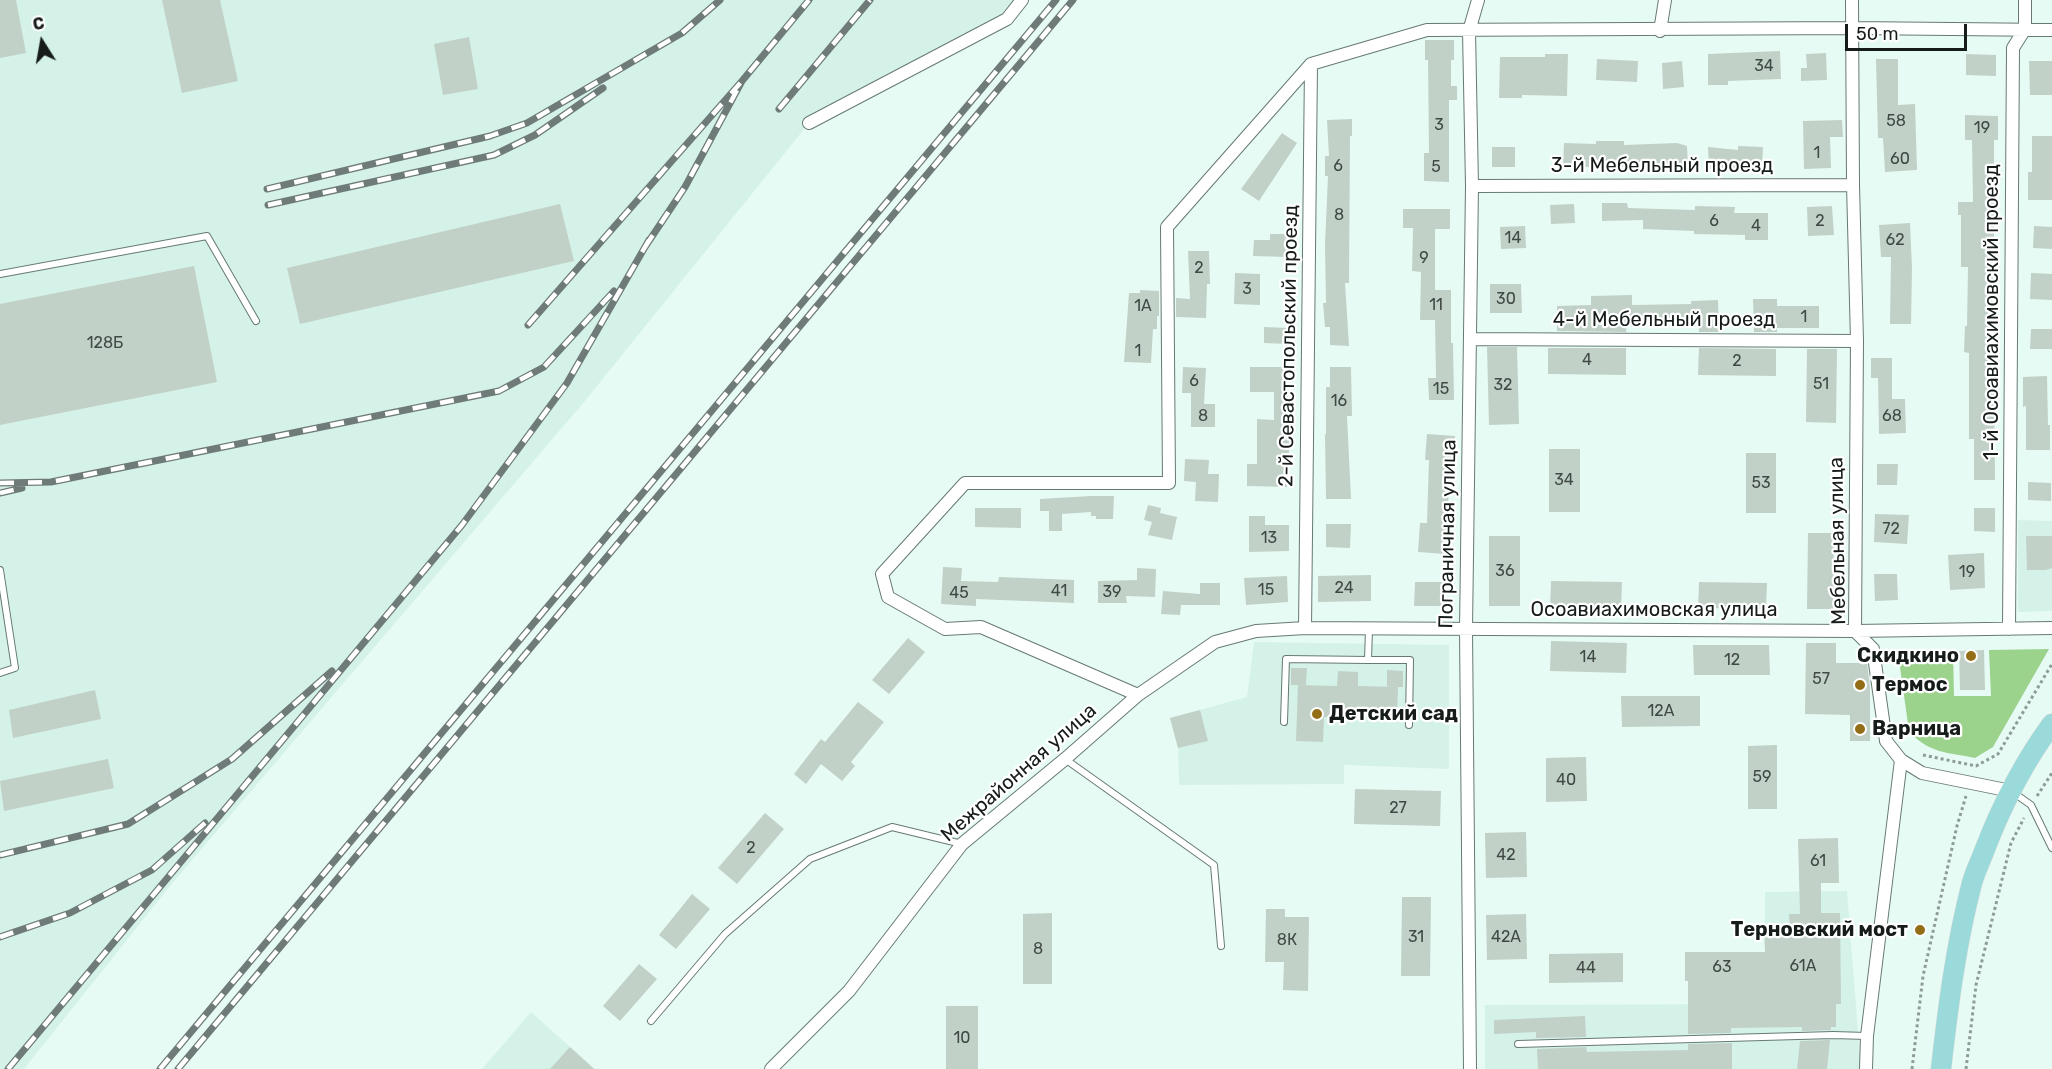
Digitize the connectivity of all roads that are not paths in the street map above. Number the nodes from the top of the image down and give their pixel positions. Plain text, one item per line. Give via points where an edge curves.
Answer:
1 (1022, 0) edge
2 (1478, 0) edge
3 (1665, 0) edge
4 (1852, 0) edge
5 (2025, 0) edge
6 (1852, 28) junction
7 (2025, 29) junction
8 (2052, 30) edge
9 (1469, 31) junction
10 (1660, 31) junction
11 (1311, 64) junction
12 (809, 123) dead end
13 (1853, 185) junction
14 (1472, 186) junction
15 (0, 274) edge
16 (256, 321) dead end
17 (1471, 339) junction
18 (1857, 341) junction
19 (0, 570) edge
20 (1305, 628) junction
21 (1369, 628) junction
22 (2052, 628) edge
23 (1466, 629) junction
24 (2009, 629) junction
25 (1256, 631) joint
26 (1855, 631) junction
27 (1368, 660) junction
28 (0, 673) edge
29 (1138, 695) junction
30 (1284, 722) dead end
31 (2052, 724) edge
32 (1409, 725) dead end
33 (1065, 759) junction
34 (1901, 760) junction
35 (2011, 791) junction
36 (963, 844) junction
37 (2052, 848) edge
38 (1221, 946) dead end
39 (651, 1021) dead end
40 (1867, 1036) junction
41 (1518, 1044) dead end
42 (771, 1069) edge
43 (1470, 1069) edge
44 (1866, 1069) edge
45 (1941, 1069) edge

1 - 12 street via 1007,19
2 - 9 street, Пограничная улица
3 - 10 street
4 - 6 street, Мебельная улица
5 - 7 street, 1-й Осоавиахимовский проезд
6 - 7 street
6 - 10 street
6 - 13 street, Мебельная улица
7 - 8 street
7 - 24 street, 1-й Осоавиахимовский проезд via 2013,48
9 - 10 street
9 - 11 street via 1427,30
9 - 14 street, Пограничная улица
11 - 20 street, 2-й Севастопольский проезд
11 - 29 street via 1167,226 1169,483 965,483 882,574 888,597 945,628 981,627
13 - 14 street, 3-й Мебельный проезд
13 - 18 street, Мебельная улица
14 - 17 street, Пограничная улица
15 - 16 lane via 207,236
17 - 18 street, 4-й Мебельный проезд
17 - 23 street, Пограничная улица
18 - 26 street, Мебельная улица
19 - 28 lane via 15,668
20 - 21 street, Осоавиахимовская улица
20 - 25 street, Осоавиахимовская улица
21 - 23 street, Осоавиахимовская улица
21 - 27 lane
22 - 24 street, Осоавиахимовская улица
23 - 26 street, Осоавиахимовская улица
23 - 43 street, Пограничная улица
24 - 26 street, Осоавиахимовская улица
25 - 29 street, Межрайонная улица via 1215,642
26 - 34 street, Мебельная улица via 1873,649 1886,741
27 - 30 lane via 1286,659
27 - 32 lane via 1410,660
29 - 33 street, Межрайонная улица
31 - 35 main road
33 - 36 street, Межрайонная улица
33 - 38 lane via 1214,865
34 - 35 street via 1922,773
34 - 40 street
35 - 37 lane via 2031,805
35 - 45 main road via 1972,882 1952,980
36 - 39 lane via 891,827 810,859 725,934
36 - 42 street, Межрайонная улица via 849,991
40 - 41 lane
40 - 44 street

